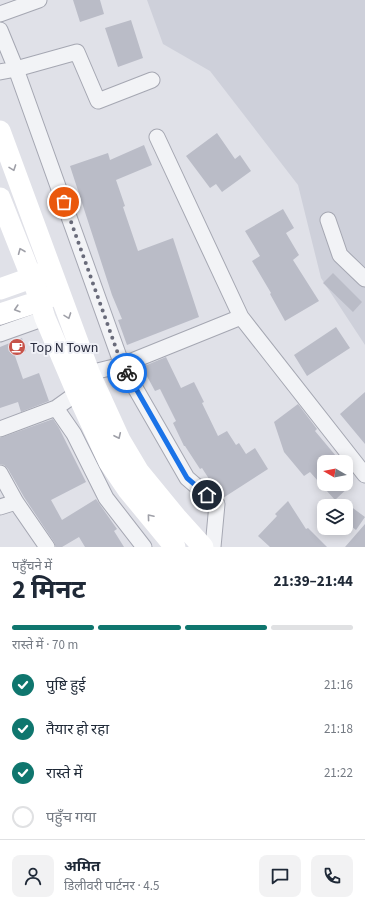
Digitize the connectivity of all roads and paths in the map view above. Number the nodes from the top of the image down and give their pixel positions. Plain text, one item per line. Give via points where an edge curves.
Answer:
1 (39, 0) edge
2 (0, 14) edge
3 (0, 30) edge
4 (16, 69) junction
5 (0, 72) edge
6 (152, 80) dead end
7 (0, 131) edge
8 (157, 137) dead end
9 (0, 198) edge
10 (328, 220) dead end
11 (50, 269) junction
12 (31, 278) junction
13 (365, 279) edge
14 (0, 289) edge
15 (60, 293) junction
16 (43, 310) junction
17 (0, 314) edge
18 (241, 317) junction
19 (0, 334) edge
20 (122, 365) junction
21 (79, 381) junction
22 (56, 408) junction
23 (0, 429) edge
24 (0, 473) edge
25 (365, 476) edge
26 (16, 502) junction
27 (0, 507) edge
28 (47, 547) edge
29 (144, 547) edge
30 (175, 547) edge
31 (203, 547) edge
32 (213, 547) edge

1 - 2 street
3 - 4 street
4 - 5 street
4 - 6 street via 76,52 98,101
4 - 20 street
7 -> 11 main road
8 - 18 street
12 -> 9 main road
10 - 13 street via 340,255
11 - 12 main road
11 - 15 main road
12 - 14 main road
12 - 16 main road
15 - 16 main road
15 -> 21 main road
16 -> 17 main road
16 - 19 street
16 - 21 main road
18 - 20 street
18 - 25 street
20 - 21 street
20 - 32 street via 187,478 217,504
21 - 22 street
30 -> 21 main road via 128,490 109,462
21 -> 31 main road via 139,472
22 - 23 street
22 - 29 street via 74,434 106,498
24 - 26 street
26 - 27 street
26 - 28 street

